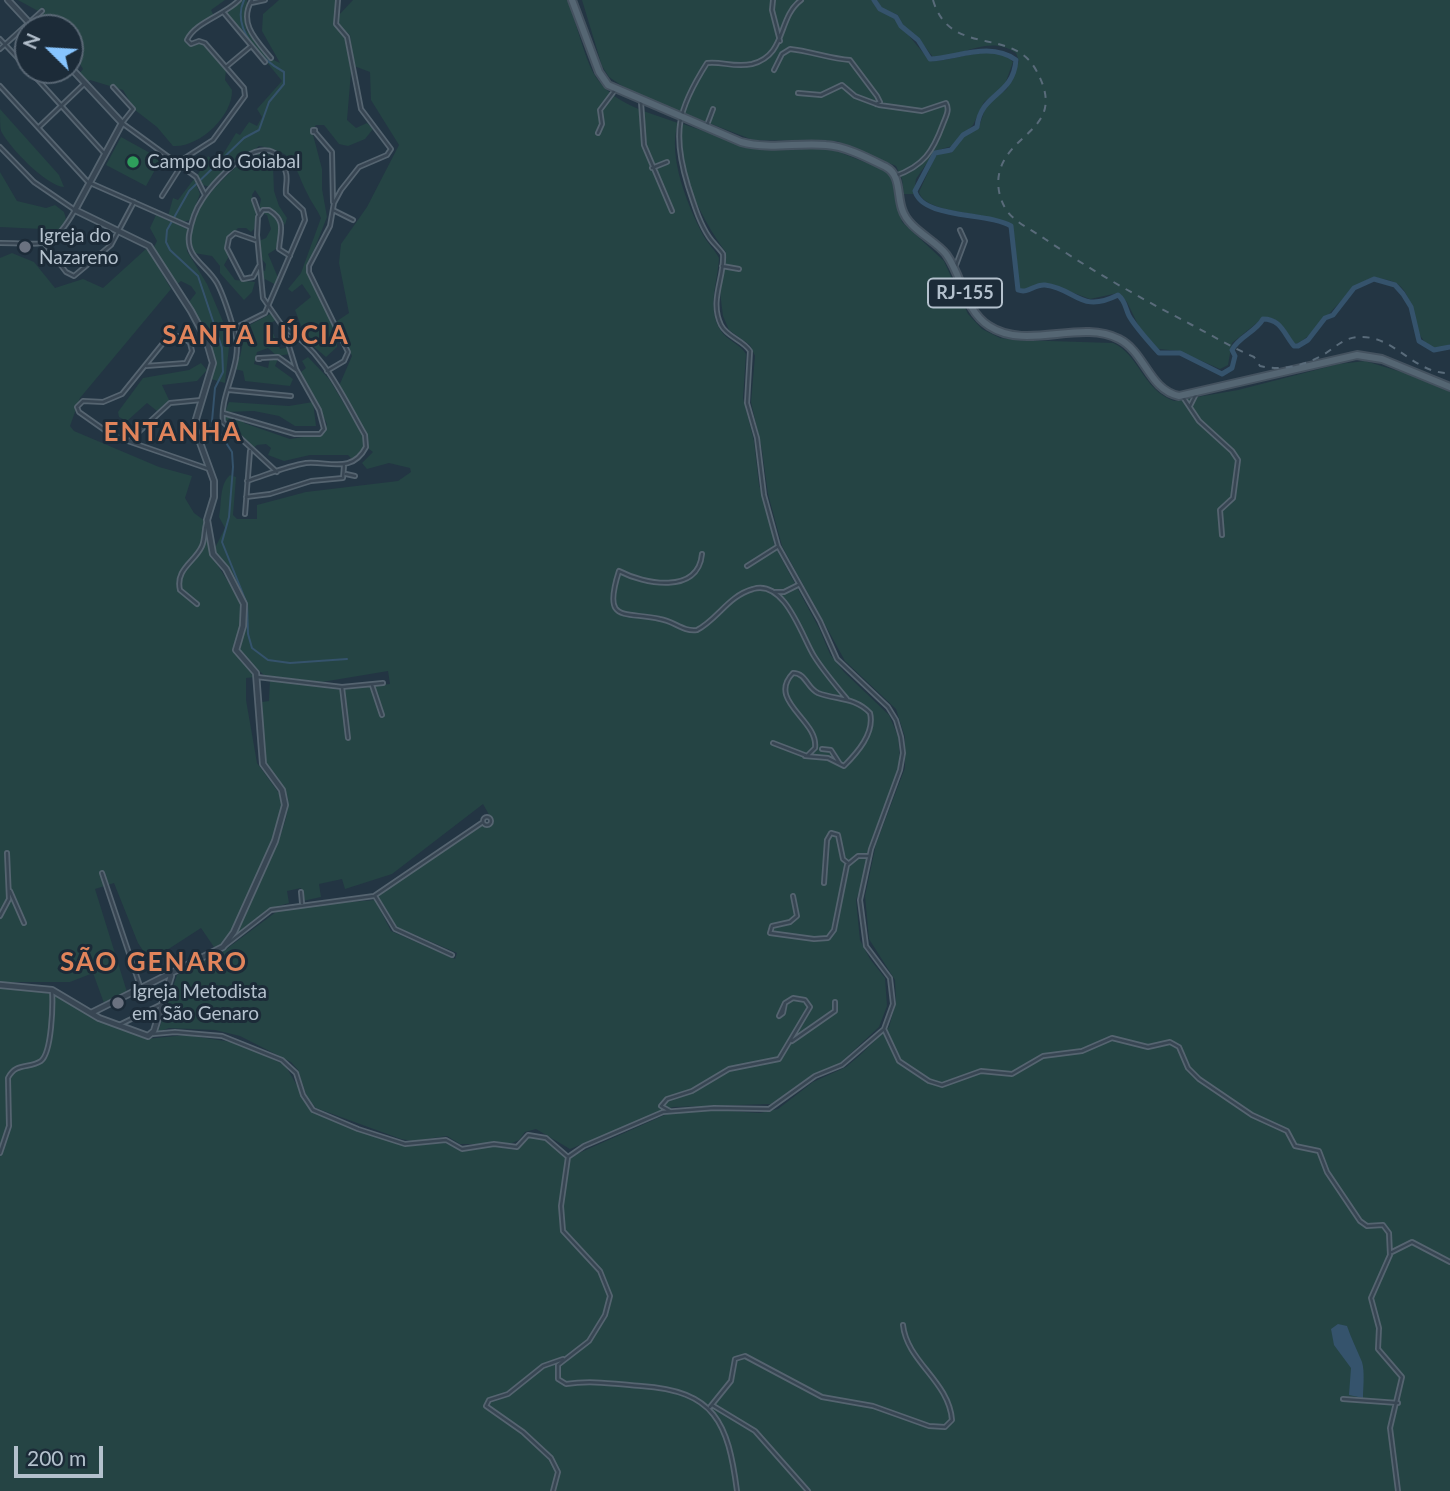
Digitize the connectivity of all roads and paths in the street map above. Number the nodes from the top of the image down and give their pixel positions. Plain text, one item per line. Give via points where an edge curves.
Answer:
1 (8, 0) edge
2 (239, 0) edge
3 (265, 0) edge
4 (338, 0) edge
5 (572, 0) edge
6 (774, 0) edge
7 (801, 0) edge
8 (252, 2) edge
9 (42, 10) dead end
10 (224, 13) junction
11 (21, 14) edge
12 (38, 14) edge
13 (14, 37) edge
14 (0, 39) edge
15 (780, 43) junction
16 (5, 45) junction
17 (251, 46) junction
18 (0, 49) edge
19 (14, 55) edge
20 (271, 58) dead end
21 (265, 62) dead end
22 (226, 67) junction
23 (774, 70) dead end
24 (85, 83) joint
25 (41, 84) edge
26 (0, 86) edge
27 (113, 87) dead end
28 (615, 90) junction
29 (798, 93) dead end
30 (641, 102) junction
31 (876, 104) junction
32 (61, 105) junction
33 (713, 110) dead end
34 (682, 118) junction
35 (122, 122) junction
36 (38, 127) junction
37 (705, 128) junction
38 (315, 132) dead end
39 (598, 133) dead end
40 (0, 147) edge
41 (105, 154) junction
42 (667, 162) dead end
43 (179, 164) junction
44 (652, 168) junction
45 (895, 176) junction
46 (88, 182) junction
47 (334, 191) junction
48 (339, 193) junction
49 (205, 195) junction
50 (162, 197) dead end
51 (254, 200) dead end
52 (134, 202) junction
53 (333, 205) junction
54 (75, 209) junction
55 (332, 210) junction
56 (672, 211) dead end
57 (259, 214) junction
58 (353, 220) dead end
59 (191, 225) junction
60 (257, 229) junction
61 (960, 230) dead end
62 (120, 232) junction
63 (248, 235) junction
64 (0, 243) edge
65 (44, 243) junction
66 (257, 243) junction
67 (290, 256) junction
68 (259, 265) junction
69 (722, 266) junction
70 (954, 267) junction
71 (739, 269) dead end
72 (268, 307) junction
73 (283, 327) junction
74 (233, 329) junction
75 (730, 335) junction
76 (723, 339) dead end
77 (260, 358) dead end
78 (146, 366) junction
79 (327, 371) junction
80 (298, 372) junction
81 (1450, 387) edge
82 (229, 390) junction
83 (1196, 394) junction
84 (291, 396) dead end
85 (1183, 397) junction
86 (201, 400) junction
87 (1190, 406) junction
88 (223, 413) junction
89 (129, 442) junction
90 (250, 450) junction
91 (344, 465) junction
92 (212, 471) junction
93 (277, 472) junction
94 (345, 474) junction
95 (355, 475) dead end
96 (247, 481) junction
97 (246, 496) junction
98 (245, 514) dead end
99 (207, 520) junction
100 (1222, 535) dead end
101 (778, 546) junction
102 (702, 554) dead end
103 (747, 566) dead end
104 (798, 584) junction
105 (771, 591) junction
106 (197, 604) dead end
107 (257, 680) junction
108 (383, 683) dead end
109 (372, 684) junction
110 (342, 687) junction
111 (847, 699) junction
112 (382, 715) dead end
113 (348, 738) dead end
114 (773, 744) dead end
115 (822, 749) dead end
116 (805, 756) junction
117 (841, 767) junction
118 (483, 822) dead end
119 (7, 853) dead end
120 (869, 856) junction
121 (848, 863) junction
122 (102, 873) dead end
123 (824, 883) dead end
124 (9, 889) junction
125 (301, 892) dead end
126 (375, 895) junction
127 (793, 895) dead end
128 (302, 903) junction
129 (0, 916) edge
130 (24, 923) dead end
131 (223, 947) junction
132 (452, 956) dead end
133 (171, 975) junction
134 (0, 985) edge
135 (141, 989) junction
136 (52, 990) junction
137 (835, 1002) dead end
138 (163, 1003) junction
139 (785, 1003) dead end
140 (91, 1013) junction
141 (118, 1026) junction
142 (884, 1029) junction
143 (153, 1034) junction
144 (789, 1043) junction
145 (670, 1111) junction
146 (0, 1153) edge
147 (568, 1157) junction
148 (1390, 1255) junction
149 (1450, 1262) edge
150 (903, 1325) dead end
151 (563, 1359) junction
152 (1343, 1399) dead end
153 (1398, 1402) junction
154 (711, 1406) junction
155 (553, 1491) edge
156 (737, 1491) edge
157 (808, 1491) edge
158 (1398, 1491) edge

1 - 11 street
2 - 10 street
3 - 8 street
4 - 48 street via 335,23 347,37 361,107 391,148 387,155 358,169
5 - 28 main road via 602,77
6 - 15 street
7 - 15 street via 790,11
8 - 20 street via 247,9 249,31
9 - 12 street
10 - 17 street
10 - 22 street via 191,32 187,40 205,43
13 - 16 street
14 - 16 street
15 - 34 street via 759,62 732,67 707,63
16 - 18 street
16 - 19 street
17 - 21 street
17 - 22 street
22 - 43 street via 245,88 244,97 213,140
23 - 31 street via 790,49 850,60 877,96 880,102
24 - 32 street
24 - 35 street
25 - 32 street
26 - 36 street
27 - 35 street via 133,109
28 - 30 main road
28 - 39 street via 601,107
29 - 31 street via 821,95 842,85
30 - 34 main road
30 - 44 street via 642,138
31 - 45 street via 918,111 944,103 949,107 935,148
32 - 36 street
32 - 41 street
33 - 37 street
34 - 37 main road
34 - 69 street via 678,153 698,215 723,254
35 - 41 street
35 - 43 street
36 - 46 street
37 - 45 main road via 756,145 833,145 885,166
38 - 47 street via 332,152
40 - 54 street via 34,182
41 - 46 street
42 - 44 street
43 - 49 street via 196,177
43 - 50 street
44 - 56 street
45 - 70 main road, RJ-155 via 904,216 942,249
46 - 52 street
46 - 54 street
47 - 48 street
47 - 53 street
48 - 53 street
49 - 59 street
49 - 67 street via 254,149 276,154 286,174 286,194 305,216
51 - 57 street
52 - 59 street
52 - 62 street
53 - 55 street
54 - 62 street
54 - 65 street via 57,237
55 - 58 street
55 - 79 street via 330,226 309,267 348,352 344,361
57 - 60 street
57 - 67 street via 267,209 278,216 283,229 279,249
59 - 74 street via 189,251 216,282
60 - 63 street
60 - 66 street
61 - 70 street via 965,241
62 - 65 street via 108,249 73,276
62 - 86 street via 149,246 206,339 213,363
63 - 66 street
63 - 68 street via 232,235 228,253 244,279 253,277
64 - 65 street
66 - 68 street
67 - 72 street
68 - 72 street
69 - 71 street
69 - 75 street via 716,289 719,318
70 - 85 main road, RJ-155 via 975,314 993,329 1017,335 1114,337 1130,347 1162,388
72 - 73 street
72 - 74 street via 263,315
73 - 79 street via 306,343
73 - 80 street
74 - 82 street via 236,347
75 - 76 street
75 - 101 street via 750,351 747,403
77 - 80 street via 278,357
78 - 78 street via 186,363 192,353 190,343 171,336
78 - 89 street via 119,396 81,402 77,409 109,434
79 - 91 street via 366,438 363,453
80 - 88 street via 325,424 321,433 295,434
81 - 83 main road via 1382,359 1357,355
82 - 84 street
82 - 88 street
83 - 85 main road
83 - 87 street
85 - 87 street
86 - 89 street via 170,402
86 - 92 street via 194,428
87 - 100 street via 1206,430 1238,460 1234,495 1220,510
88 - 90 street via 224,425
89 - 92 street
90 - 93 street
90 - 96 street
91 - 93 street via 308,463
91 - 94 street
92 - 99 street via 215,494
93 - 96 street
94 - 95 street
94 - 97 street
96 - 97 street
97 - 98 street
99 - 106 street via 202,547 188,561 179,582 180,590
99 - 107 street via 214,555 243,601 243,626 236,650 254,669
101 - 103 street
101 - 104 street
102 - 105 street via 694,575 681,582 656,582 619,571 612,594 618,609 630,617 661,619 697,631 724,605 746,592
104 - 105 street via 784,592
104 - 120 street via 837,659 888,708 901,737 900,771
105 - 111 street via 789,608 815,658
107 - 110 street
107 - 131 street via 263,764 284,794 285,809 231,938
108 - 109 street
109 - 110 street
109 - 112 street
110 - 113 street
111 - 116 street via 817,693 797,673 789,677 787,699 816,740 812,754
111 - 117 street via 867,710 872,724 856,753
114 - 116 street
115 - 117 street via 831,750
116 - 117 street via 828,758
118 - 126 street
119 - 124 street
120 - 121 street
120 - 142 street via 861,911 866,946 887,970 893,990
121 - 123 street via 839,837 831,833
121 - 127 street via 831,936 814,939 770,933 772,926 797,916
122 - 135 street
124 - 129 street
124 - 130 street
125 - 128 street
126 - 128 street
126 - 132 street via 394,929
128 - 131 street via 268,912
131 - 133 street
133 - 135 street
133 - 138 street
134 - 136 street
135 - 140 street
136 - 140 street
136 - 146 street via 44,1057 17,1067 8,1078 9,1126
137 - 144 street via 835,1011
138 - 141 street
138 - 143 street
139 - 144 street via 795,997 810,1004
140 - 141 street
141 - 143 street
142 - 145 street via 842,1065 815,1076 769,1109
142 - 148 street via 899,1061 942,1085 981,1070 1012,1074 1043,1056 1082,1051 1112,1038 1148,1047 1174,1044 1188,1068 1212,1089 1287,1131 1295,1146 1319,1151 1327,1172 1360,1221 1387,1228
143 - 147 street via 205,1034 239,1041 290,1066 313,1110 405,1144 446,1140 462,1149 494,1144 517,1147 528,1135 536,1134
144 - 145 street via 777,1060 729,1069 692,1091 667,1099 662,1106
145 - 147 street
147 - 151 street via 561,1206 563,1231 600,1271 610,1296 605,1315 589,1341
148 - 149 street via 1412,1242
148 - 153 street via 1371,1298 1379,1328 1378,1349 1402,1377
150 - 154 street via 909,1344 949,1400 952,1420 945,1427 822,1397 745,1356 735,1359 731,1381
151 - 154 street via 557,1373 565,1384 593,1380 660,1386
151 - 155 street via 543,1366 486,1406 551,1458 558,1472
152 - 153 street
153 - 158 street via 1390,1437
154 - 156 street via 729,1451
154 - 157 street via 755,1430

